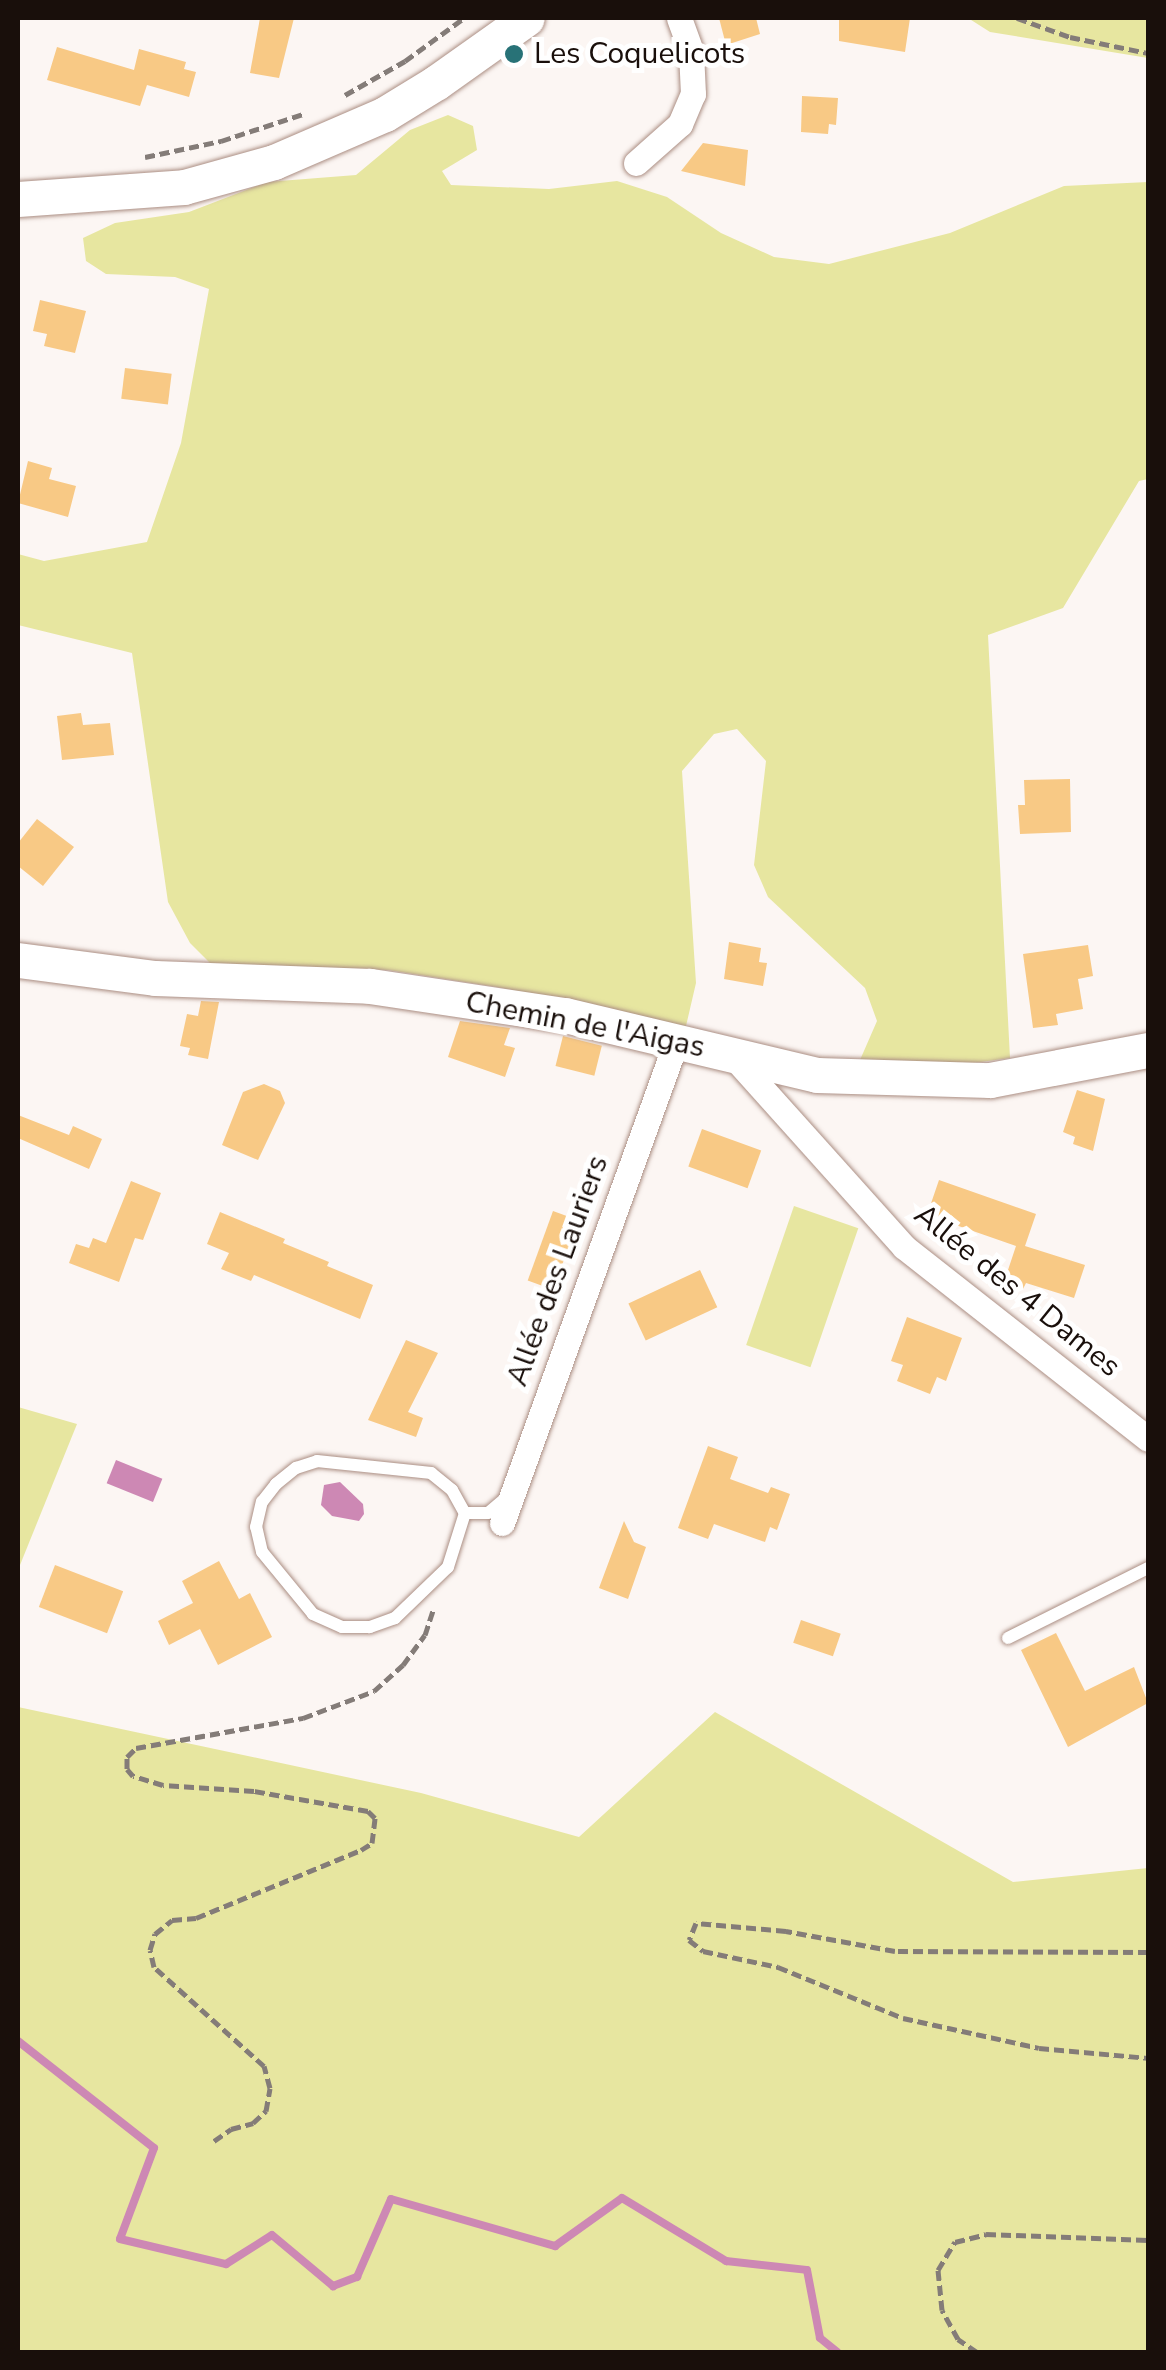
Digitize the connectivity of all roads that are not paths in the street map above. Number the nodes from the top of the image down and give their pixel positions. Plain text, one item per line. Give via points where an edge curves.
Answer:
1 (492, 18) edge
2 (527, 18) edge
3 (679, 18) edge
4 (636, 163) dead end
5 (18, 178) edge
6 (18, 199) edge
7 (18, 960) edge
8 (676, 1042) junction
9 (1148, 1050) edge
10 (730, 1054) junction
11 (1148, 1439) edge
12 (512, 1492) junction
13 (465, 1513) junction
14 (502, 1522) dead end
15 (1148, 1568) edge
16 (1008, 1638) dead end

1 - 5 street via 401,82 271,139 132,174
2 - 6 street via 385,114 274,162 184,186
3 - 4 street via 691,51 693,94 680,124
7 - 8 street, Chemin de l'Aigas via 155,978 370,986 565,1016
8 - 10 street, Chemin de l'Aigas
8 - 12 street, Allée des Lauriers
9 - 10 street, Chemin de l'Aigas via 990,1080 817,1074
10 - 11 street, Allée des 4 Dames via 904,1247
12 - 13 lane via 488,1513
12 - 14 street, Allée des Lauriers
13 - 13 lane via 431,1473 317,1460 296,1468 262,1502 256,1527 262,1552 313,1614 342,1627 370,1627 395,1618 448,1566
15 - 16 lane

